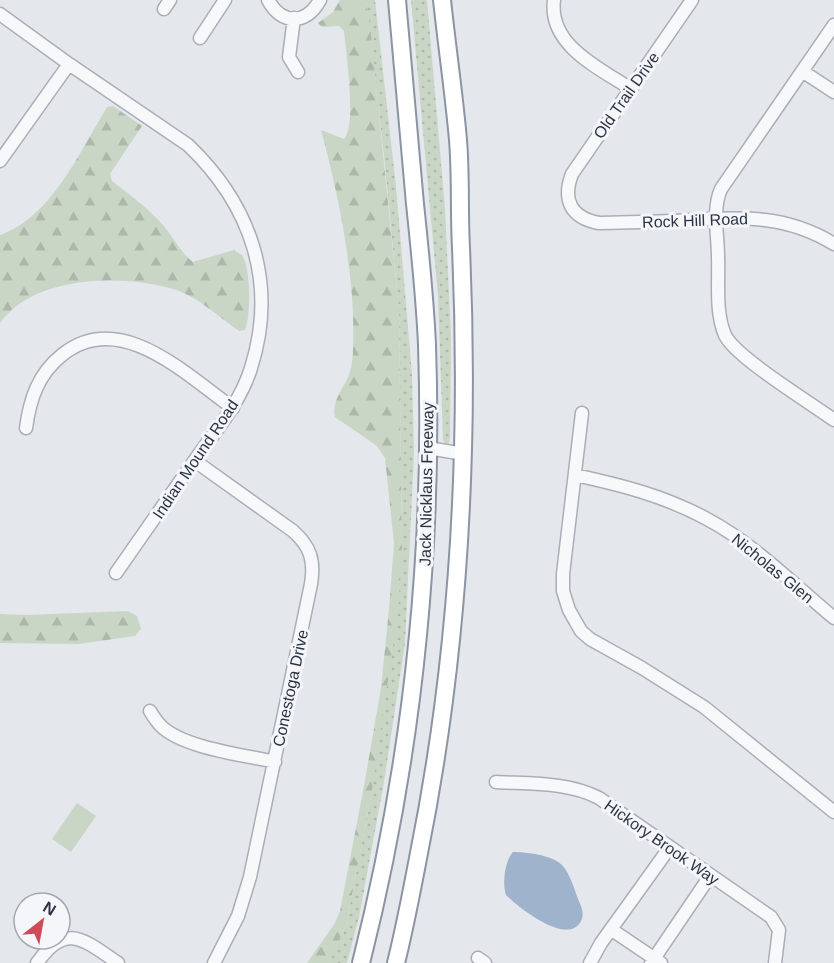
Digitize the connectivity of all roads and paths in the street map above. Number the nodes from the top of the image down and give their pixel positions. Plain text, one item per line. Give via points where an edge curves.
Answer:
1 (225, 0) edge
2 (268, 0) edge
3 (320, 0) edge
4 (387, 0) edge
5 (397, 0) edge
6 (442, 0) edge
7 (452, 0) edge
8 (554, 0) edge
9 (692, 0) edge
10 (0, 14) edge
11 (294, 18) junction
12 (834, 25) edge
13 (200, 38) dead end
14 (69, 64) junction
15 (802, 71) junction
16 (298, 72) dead end
17 (403, 75) junction
18 (631, 89) junction
19 (834, 92) edge
20 (458, 142) junction
21 (0, 161) edge
22 (567, 193) joint
23 (717, 218) junction
24 (834, 244) edge
25 (233, 408) junction
26 (582, 413) dead end
27 (834, 420) edge
28 (26, 428) dead end
29 (428, 448) junction
30 (464, 454) junction
31 (195, 461) junction
32 (575, 475) junction
33 (116, 573) dead end
34 (834, 618) edge
35 (150, 711) dead end
36 (275, 762) junction
37 (496, 782) dead end
38 (834, 812) edge
39 (670, 847) junction
40 (710, 876) junction
41 (612, 930) junction
42 (656, 962) edge
43 (37, 963) edge
44 (118, 963) edge
45 (214, 963) edge
46 (361, 963) edge
47 (396, 963) edge
48 (590, 963) edge
49 (775, 963) edge

1 - 13 street
2 - 11 street via 275,12
3 - 11 street via 312,12
4 - 17 highway
5 - 17 highway, Jack Nicklaus Freeway
6 - 20 highway, Jack Nicklaus Freeway
7 - 20 highway
8 - 18 street via 557,27 568,44
9 - 18 street, Old Trail Drive
10 - 14 street, Indian Mound Road
11 - 16 street via 289,57
12 - 15 street
14 - 21 street
14 - 25 street, Indian Mound Road via 188,145 216,174 246,223 260,277 260,328 251,369
15 - 19 street
15 - 23 street via 721,189
17 - 29 highway, Jack Nicklaus Freeway via 426,343
18 - 22 street, Old Trail Drive via 572,174
20 - 30 highway, Jack Nicklaus Freeway
22 - 23 street, Rock Hill Road via 579,216 599,223
23 - 24 street, Rock Hill Road via 777,221
23 - 27 street via 720,312 726,336 741,354
25 - 28 street via 156,353 122,340 102,338 68,350 53,362 33,393
25 - 31 street, Indian Mound Road
26 - 32 street
29 - 30 street
29 - 46 highway, Jack Nicklaus Freeway via 424,567 410,709 387,850
30 - 47 highway, Jack Nicklaus Freeway via 458,566 441,727
31 - 33 street, Indian Mound Road
31 - 36 street, Conestoga Drive via 293,531 303,540 313,562 312,584
32 - 34 street, Nicholas Glen via 658,496 708,519 755,551
32 - 38 street via 563,583 569,610 581,631 704,707
35 - 36 street via 162,727 180,738
36 - 45 street, Conestoga Drive via 246,893
37 - 39 street, Hickory Brook Way via 585,790
39 - 40 street, Hickory Brook Way
39 - 41 street
40 - 42 street
40 - 49 street, Hickory Brook Way via 776,922 779,930
41 - 42 street
41 - 48 street
43 - 44 street via 53,944 66,938 80,939

